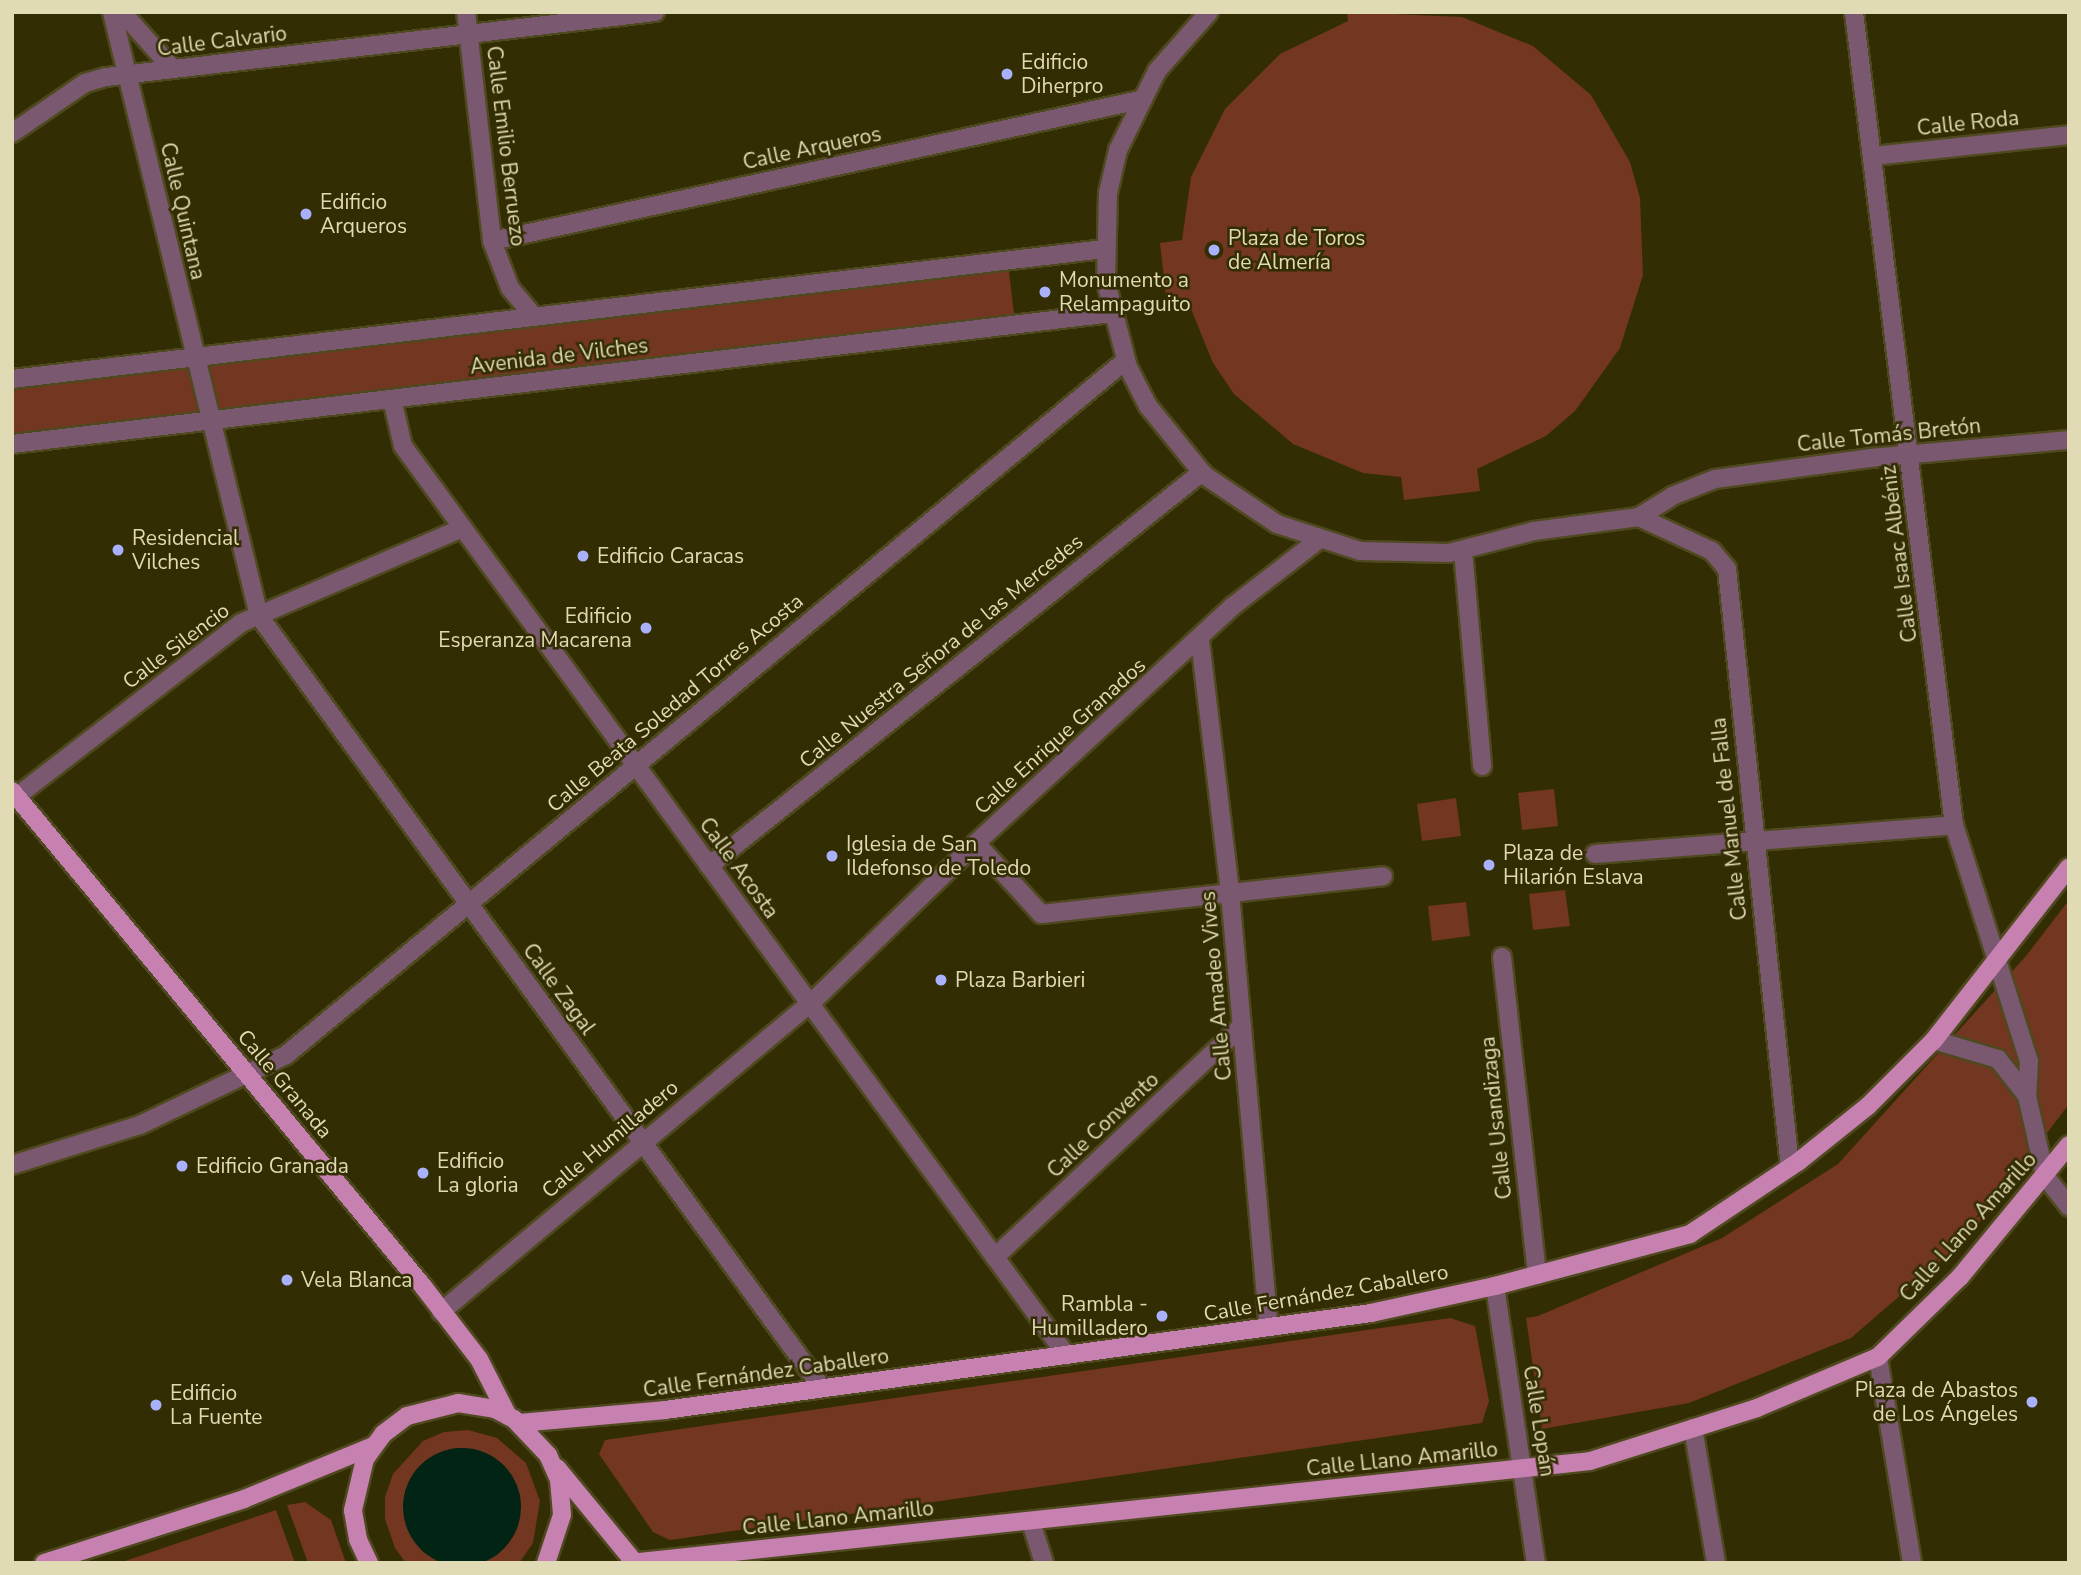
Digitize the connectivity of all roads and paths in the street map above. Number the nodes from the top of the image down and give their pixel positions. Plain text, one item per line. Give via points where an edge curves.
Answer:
1 (112, 12) edge
2 (122, 12) edge
3 (466, 12) edge
4 (655, 12) edge
5 (1209, 12) edge
6 (1854, 12) edge
7 (468, 34) junction
8 (173, 69) junction
9 (128, 75) junction
10 (1140, 100) junction
11 (12, 133) edge
12 (2069, 135) edge
13 (1873, 156) junction
14 (492, 241) junction
15 (1104, 249) junction
16 (1112, 313) junction
17 (534, 317) junction
18 (194, 357) junction
19 (1126, 360) junction
20 (12, 379) edge
21 (392, 399) junction
22 (212, 420) junction
23 (2069, 440) edge
24 (12, 444) edge
25 (1910, 455) junction
26 (1202, 472) junction
27 (1639, 517) junction
28 (463, 528) junction
29 (1317, 541) junction
30 (1463, 551) junction
31 (260, 616) junction
32 (1200, 640) junction
33 (636, 765) junction
34 (1482, 766) dead end
35 (14, 796) edge
36 (1954, 825) junction
37 (1753, 841) junction
38 (976, 843) junction
39 (1595, 854) dead end
40 (709, 866) junction
41 (2069, 867) edge
42 (1383, 876) dead end
43 (1230, 893) junction
44 (469, 903) junction
45 (1502, 957) dead end
46 (1996, 961) junction
47 (810, 1004) junction
48 (1242, 1026) junction
49 (1934, 1040) junction
50 (248, 1075) junction
51 (2027, 1096) junction
52 (643, 1142) junction
53 (2069, 1145) edge
54 (12, 1165) edge
55 (1790, 1167) junction
56 (2045, 1176) junction
57 (2069, 1207) edge
58 (995, 1257) junction
59 (1537, 1275) junction
60 (1495, 1286) junction
61 (441, 1312) junction
62 (1269, 1328) junction
63 (1067, 1356) junction
64 (1878, 1357) junction
65 (822, 1388) junction
66 (514, 1420) junction
67 (1693, 1428) junction
68 (373, 1446) junction
69 (551, 1460) junction
70 (1524, 1469) junction
71 (1031, 1522) junction
72 (633, 1562) edge
73 (44, 1563) edge
74 (369, 1563) edge
75 (546, 1563) edge
76 (1044, 1563) edge
77 (1536, 1563) edge
78 (1716, 1563) edge
79 (1912, 1563) edge

1 - 9 street, Calle Quintana
2 - 8 street
3 - 7 street, Calle Emilio Berruezo
4 - 7 street, Calle Calvario
5 - 10 street via 1157,71
6 - 13 street, Calle Isaac Albéniz
7 - 8 street, Calle Calvario
7 - 14 street, Calle Emilio Berruezo
8 - 9 street, Calle Calvario
9 - 11 street, Calle Calvario via 85,83
9 - 18 street, Calle Quintana
10 - 14 street, Calle Arqueros
10 - 15 street via 1118,150 1108,193
12 - 13 street, Calle Roda
13 - 25 street, Calle Isaac Albéniz
14 - 17 street, Calle Emilio Berruezo via 510,288
15 - 16 street
15 - 17 street, Avenida de Vilches
16 - 19 street
16 - 21 street, Avenida de Vilches
17 - 18 street, Avenida de Vilches
18 - 20 street, Avenida de Vilches
18 - 22 street, Calle Quintana
19 - 26 street via 1148,406
19 - 33 street, Calle Beata Soledad Torres Acosta
21 - 22 street, Avenida de Vilches
21 - 28 street, Calle Acosta via 403,446
22 - 24 street, Avenida de Vilches
22 - 31 street
23 - 25 street, Calle Tomás Bretón
25 - 27 street, Calle Tomás Bretón via 1715,479 1672,496
25 - 36 street, Calle Isaac Albéniz
26 - 29 street via 1238,502
26 - 40 street, Calle Nuestra Señora de las Mercedes
27 - 30 street via 1534,531
27 - 37 street, Calle Manuel de Falla via 1712,551 1727,569
28 - 31 street, Calle Silencio
28 - 33 street, Calle Acosta
29 - 30 street via 1405,555
29 - 32 street, Calle Enrique Granados via 1233,606
30 - 34 street
31 - 35 street, Calle Silencio via 241,623
31 - 44 street, Calle Zagal
32 - 38 street, Calle Enrique Granados
32 - 43 street, Calle Amadeo Vives
33 - 40 street, Calle Acosta
33 - 44 street, Calle Beata Soledad Torres Acosta
35 - 50 main road, Calle Granada
36 - 37 street
36 - 46 street, Calle Isaac Albéniz
37 - 39 street
37 - 55 street, Calle Manuel de Falla
38 - 43 street via 1041,914
38 - 47 street, Calle Enrique Granados
40 - 47 street, Calle Acosta
41 - 46 main road, Calle Fernández Caballero
42 - 43 street
43 - 48 street, Calle Amadeo Vives
44 - 50 street, Calle Beata Soledad Torres Acosta via 286,1055
44 - 52 street, Calle Zagal
45 - 59 street, Calle Usandizaga
46 - 49 main road, Calle Fernández Caballero
46 - 51 street, Calle Isaac Albéniz via 2029,1061
47 - 52 street, Calle Humilladero
47 - 58 street, Calle Acosta
48 - 58 street, Calle Convento
48 - 62 street, Calle Amadeo Vives
49 - 51 street via 1998,1059
49 - 55 main road, Calle Fernández Caballero via 1868,1106
50 - 54 street, Calle Beata Soledad Torres Acosta via 140,1125
50 - 61 main road, Calle Granada
51 - 56 street
52 - 61 street, Calle Humilladero
52 - 65 street, Calle Zagal
53 - 56 main road, Calle Llano Amarillo
55 - 59 main road, Calle Fernández Caballero via 1690,1234
56 - 57 street
56 - 64 main road, Calle Llano Amarillo via 1960,1277
58 - 63 street, Calle Acosta
59 - 60 main road, Calle Fernández Caballero
60 - 62 main road, Calle Fernández Caballero via 1371,1313
60 - 70 street, Calle Lopán
61 - 66 main road, Calle Granada via 479,1359
62 - 63 main road, Calle Fernández Caballero
63 - 65 main road, Calle Fernández Caballero
64 - 67 main road, Calle Llano Amarillo via 1757,1408
64 - 79 street
65 - 66 main road, Calle Fernández Caballero
66 - 68 main road via 473,1404 435,1405 400,1420
66 - 69 main road, Calle Granada
67 - 70 main road, Calle Llano Amarillo via 1590,1461
67 - 78 street
68 - 73 main road via 244,1499
68 - 74 main road via 359,1472 353,1502 356,1532
69 - 72 main road
69 - 75 main road via 559,1480 562,1515
70 - 71 main road, Calle Llano Amarillo
70 - 77 street, Calle Lopán
71 - 72 main road, Calle Llano Amarillo
71 - 76 street

